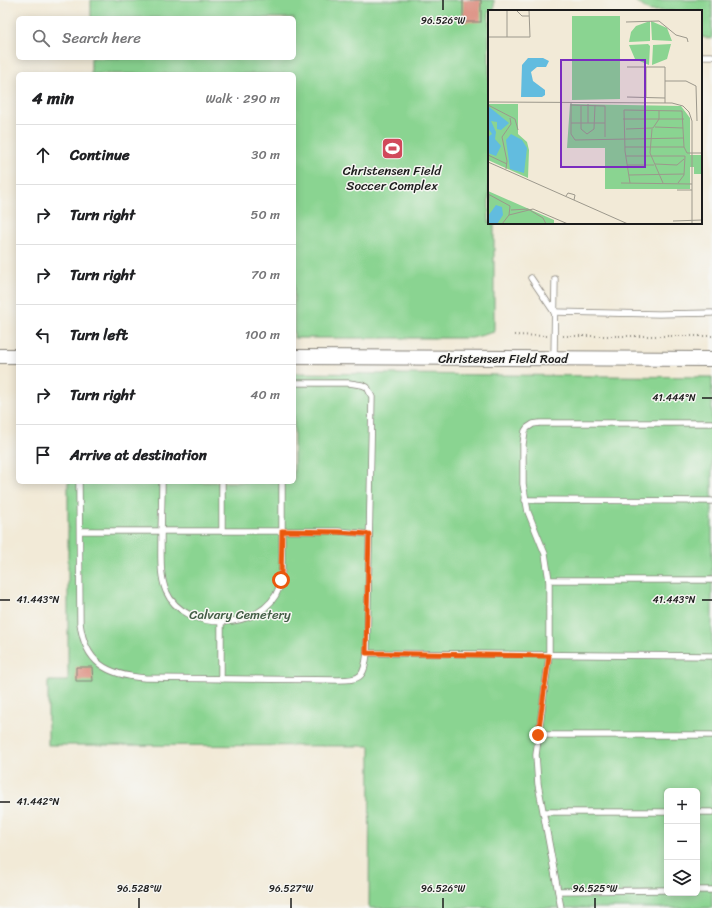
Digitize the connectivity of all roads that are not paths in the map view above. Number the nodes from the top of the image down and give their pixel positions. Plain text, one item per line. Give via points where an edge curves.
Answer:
1 (531, 278) dead end
2 (555, 278) dead end
3 (554, 312) junction
4 (712, 313) edge
5 (0, 356) edge
6 (16, 356) edge
7 (296, 357) edge
8 (554, 358) junction
9 (712, 359) edge
10 (296, 383) edge
11 (712, 423) edge
12 (80, 484) edge
13 (162, 484) edge
14 (222, 484) edge
15 (282, 484) edge
16 (525, 500) junction
17 (712, 500) edge
18 (161, 530) junction
19 (80, 531) junction
20 (222, 531) junction
21 (282, 531) junction
22 (369, 534) junction
23 (549, 580) junction
24 (712, 580) edge
25 (221, 622) junction
26 (366, 653) junction
27 (549, 656) junction
28 (712, 656) edge
29 (221, 679) junction
30 (538, 735) junction
31 (712, 735) edge
32 (544, 812) junction
33 (664, 812) edge
34 (700, 812) edge
35 (712, 812) edge
36 (664, 890) edge
37 (700, 890) edge
38 (712, 890) edge
39 (558, 891) junction
40 (560, 908) edge

1 - 3 lane
2 - 3 lane
3 - 4 lane
3 - 8 lane
5 - 6 street
7 - 8 street, Christensen Field Road
8 - 9 street, Christensen Field Road
10 - 22 lane via 356,384 367,387 370,392 372,408
11 - 16 lane via 533,424 525,431 523,444
12 - 19 lane
13 - 18 lane
14 - 20 lane
15 - 21 lane
16 - 17 lane
16 - 23 lane via 545,554
18 - 19 lane
18 - 20 lane
18 - 25 lane via 162,573 168,596 179,608 192,616
19 - 29 lane via 80,623 85,645 96,662 110,672 133,677
20 - 21 lane
21 - 22 lane
21 - 25 lane via 281,580 273,598 263,608 247,617
22 - 26 lane
23 - 24 lane
23 - 27 lane
25 - 29 lane
26 - 27 lane
26 - 29 lane via 363,674 355,679
27 - 28 lane
27 - 30 lane
30 - 31 lane
30 - 32 lane via 536,769
32 - 33 lane
32 - 39 lane
34 - 35 lane
36 - 39 lane
37 - 38 lane
39 - 40 lane

